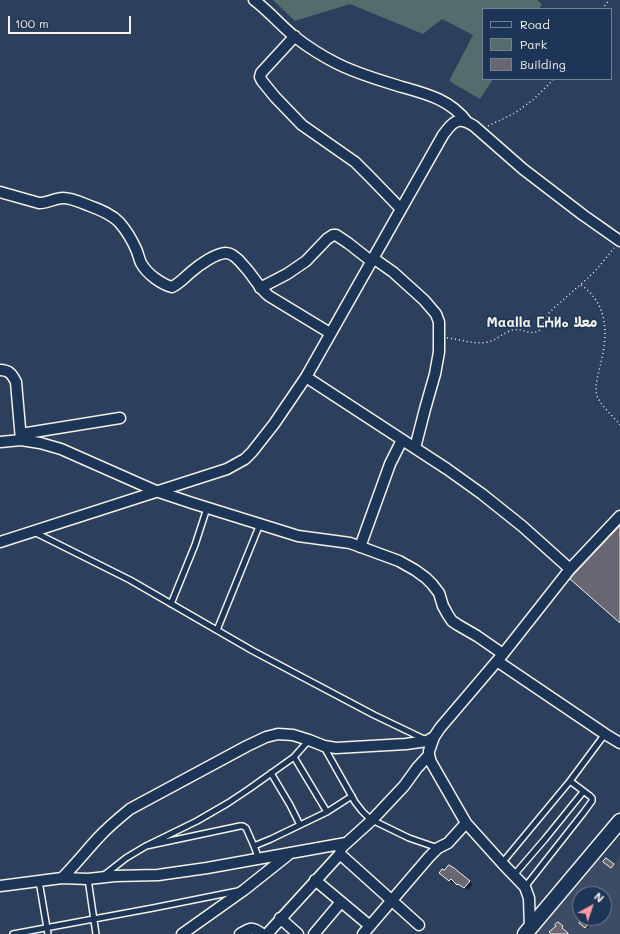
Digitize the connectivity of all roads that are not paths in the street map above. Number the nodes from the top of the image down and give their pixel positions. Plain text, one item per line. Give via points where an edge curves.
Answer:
1 (254, 0) edge
2 (295, 36) junction
3 (467, 122) junction
4 (0, 192) edge
5 (401, 209) junction
6 (619, 239) edge
7 (372, 259) junction
8 (260, 288) junction
9 (330, 333) junction
10 (0, 370) edge
11 (306, 377) junction
12 (120, 418) dead end
13 (21, 437) junction
14 (402, 440) junction
15 (0, 442) edge
16 (415, 448) junction
17 (156, 491) junction
18 (207, 508) junction
19 (620, 516) edge
20 (260, 524) junction
21 (33, 532) junction
22 (0, 542) edge
23 (360, 547) junction
24 (570, 569) junction
25 (171, 604) junction
26 (217, 630) junction
27 (500, 657) junction
28 (605, 734) junction
29 (430, 739) junction
30 (309, 740) junction
31 (620, 743) edge
32 (324, 746) junction
33 (429, 755) junction
34 (294, 756) junction
35 (271, 773) junction
36 (570, 781) junction
37 (583, 792) junction
38 (352, 796) junction
39 (327, 812) junction
40 (372, 820) junction
41 (620, 822) edge
42 (466, 823) junction
43 (300, 825) junction
44 (346, 843) junction
45 (146, 846) junction
46 (254, 846) junction
47 (438, 848) junction
48 (289, 854) junction
49 (340, 854) junction
50 (259, 858) junction
51 (502, 863) junction
52 (514, 875) junction
53 (62, 878) junction
54 (101, 878) junction
55 (88, 879) junction
56 (315, 880) junction
57 (39, 882) junction
58 (0, 886) edge
59 (525, 887) junction
60 (244, 890) junction
61 (392, 900) junction
62 (340, 902) junction
63 (280, 918) junction
64 (95, 919) junction
65 (420, 926) dead end
66 (366, 930) edge
67 (48, 931) edge
68 (528, 931) edge
69 (13, 934) edge
70 (96, 934) edge
71 (182, 934) edge
72 (240, 934) edge
73 (262, 934) edge
74 (267, 934) edge
75 (298, 934) edge
76 (314, 934) edge

1 - 2 street
2 - 3 street via 319,54 355,72 441,100 454,108
2 - 5 street via 261,73 262,81 302,125 355,162
3 - 5 street via 461,120 450,125
3 - 6 street via 523,169
4 - 8 street via 39,203 63,198 74,200 104,211 120,223 128,234 146,270 168,286 172,287 204,262 225,253 239,260
5 - 7 street
7 - 8 street via 333,235 306,261
7 - 9 street
7 - 16 street via 392,272 424,300 436,314 439,322 439,352 435,374
8 - 9 street
9 - 11 street
10 - 13 street via 9,372 16,382
11 - 14 street
11 - 17 street via 265,436 245,459 228,469
12 - 13 street
13 - 15 street
13 - 17 street via 61,449
14 - 16 street
14 - 23 street via 390,464
16 - 24 street via 482,494
17 - 18 street
17 - 21 street
18 - 20 street
18 - 25 lane
19 - 24 street
20 - 23 street via 298,536 350,543
20 - 26 lane
21 - 22 street
21 - 25 lane via 130,580
23 - 27 street via 399,561 426,578 439,593 445,611 452,621 477,636
24 - 27 street
25 - 26 lane
26 - 29 lane via 396,726
27 - 28 street
27 - 29 street
28 - 31 street
28 - 36 lane
29 - 32 street via 406,744 348,748
29 - 33 street
30 - 32 street
30 - 34 lane
30 - 53 street via 293,735 278,734 266,737 130,809 115,820
32 - 38 lane
33 - 40 street
33 - 42 street
34 - 35 lane
34 - 39 lane
35 - 43 lane
35 - 45 lane via 228,803
36 - 37 lane
36 - 51 lane
37 - 52 lane
37 - 59 lane via 590,796 592,801
38 - 39 lane
38 - 40 lane
39 - 43 lane
40 - 44 street
40 - 47 lane via 409,838
41 - 68 street
42 - 47 street via 448,843
42 - 51 street
43 - 46 lane
44 - 48 street
44 - 49 street
45 - 46 lane via 243,826
45 - 54 lane
46 - 50 lane
47 - 61 street
48 - 50 street
48 - 60 street
49 - 56 street
49 - 61 street
50 - 54 street via 158,875
51 - 52 street
52 - 59 street
53 - 55 street
53 - 57 street
54 - 55 street
55 - 64 lane
56 - 62 street
56 - 63 street
57 - 58 street
57 - 67 lane
59 - 68 street via 529,898
60 - 64 lane
60 - 71 street
61 - 65 street
61 - 66 street
62 - 66 street
62 - 76 street
63 - 74 street
63 - 75 street
64 - 67 lane
64 - 70 lane
67 - 69 lane
72 - 73 street via 250,928

